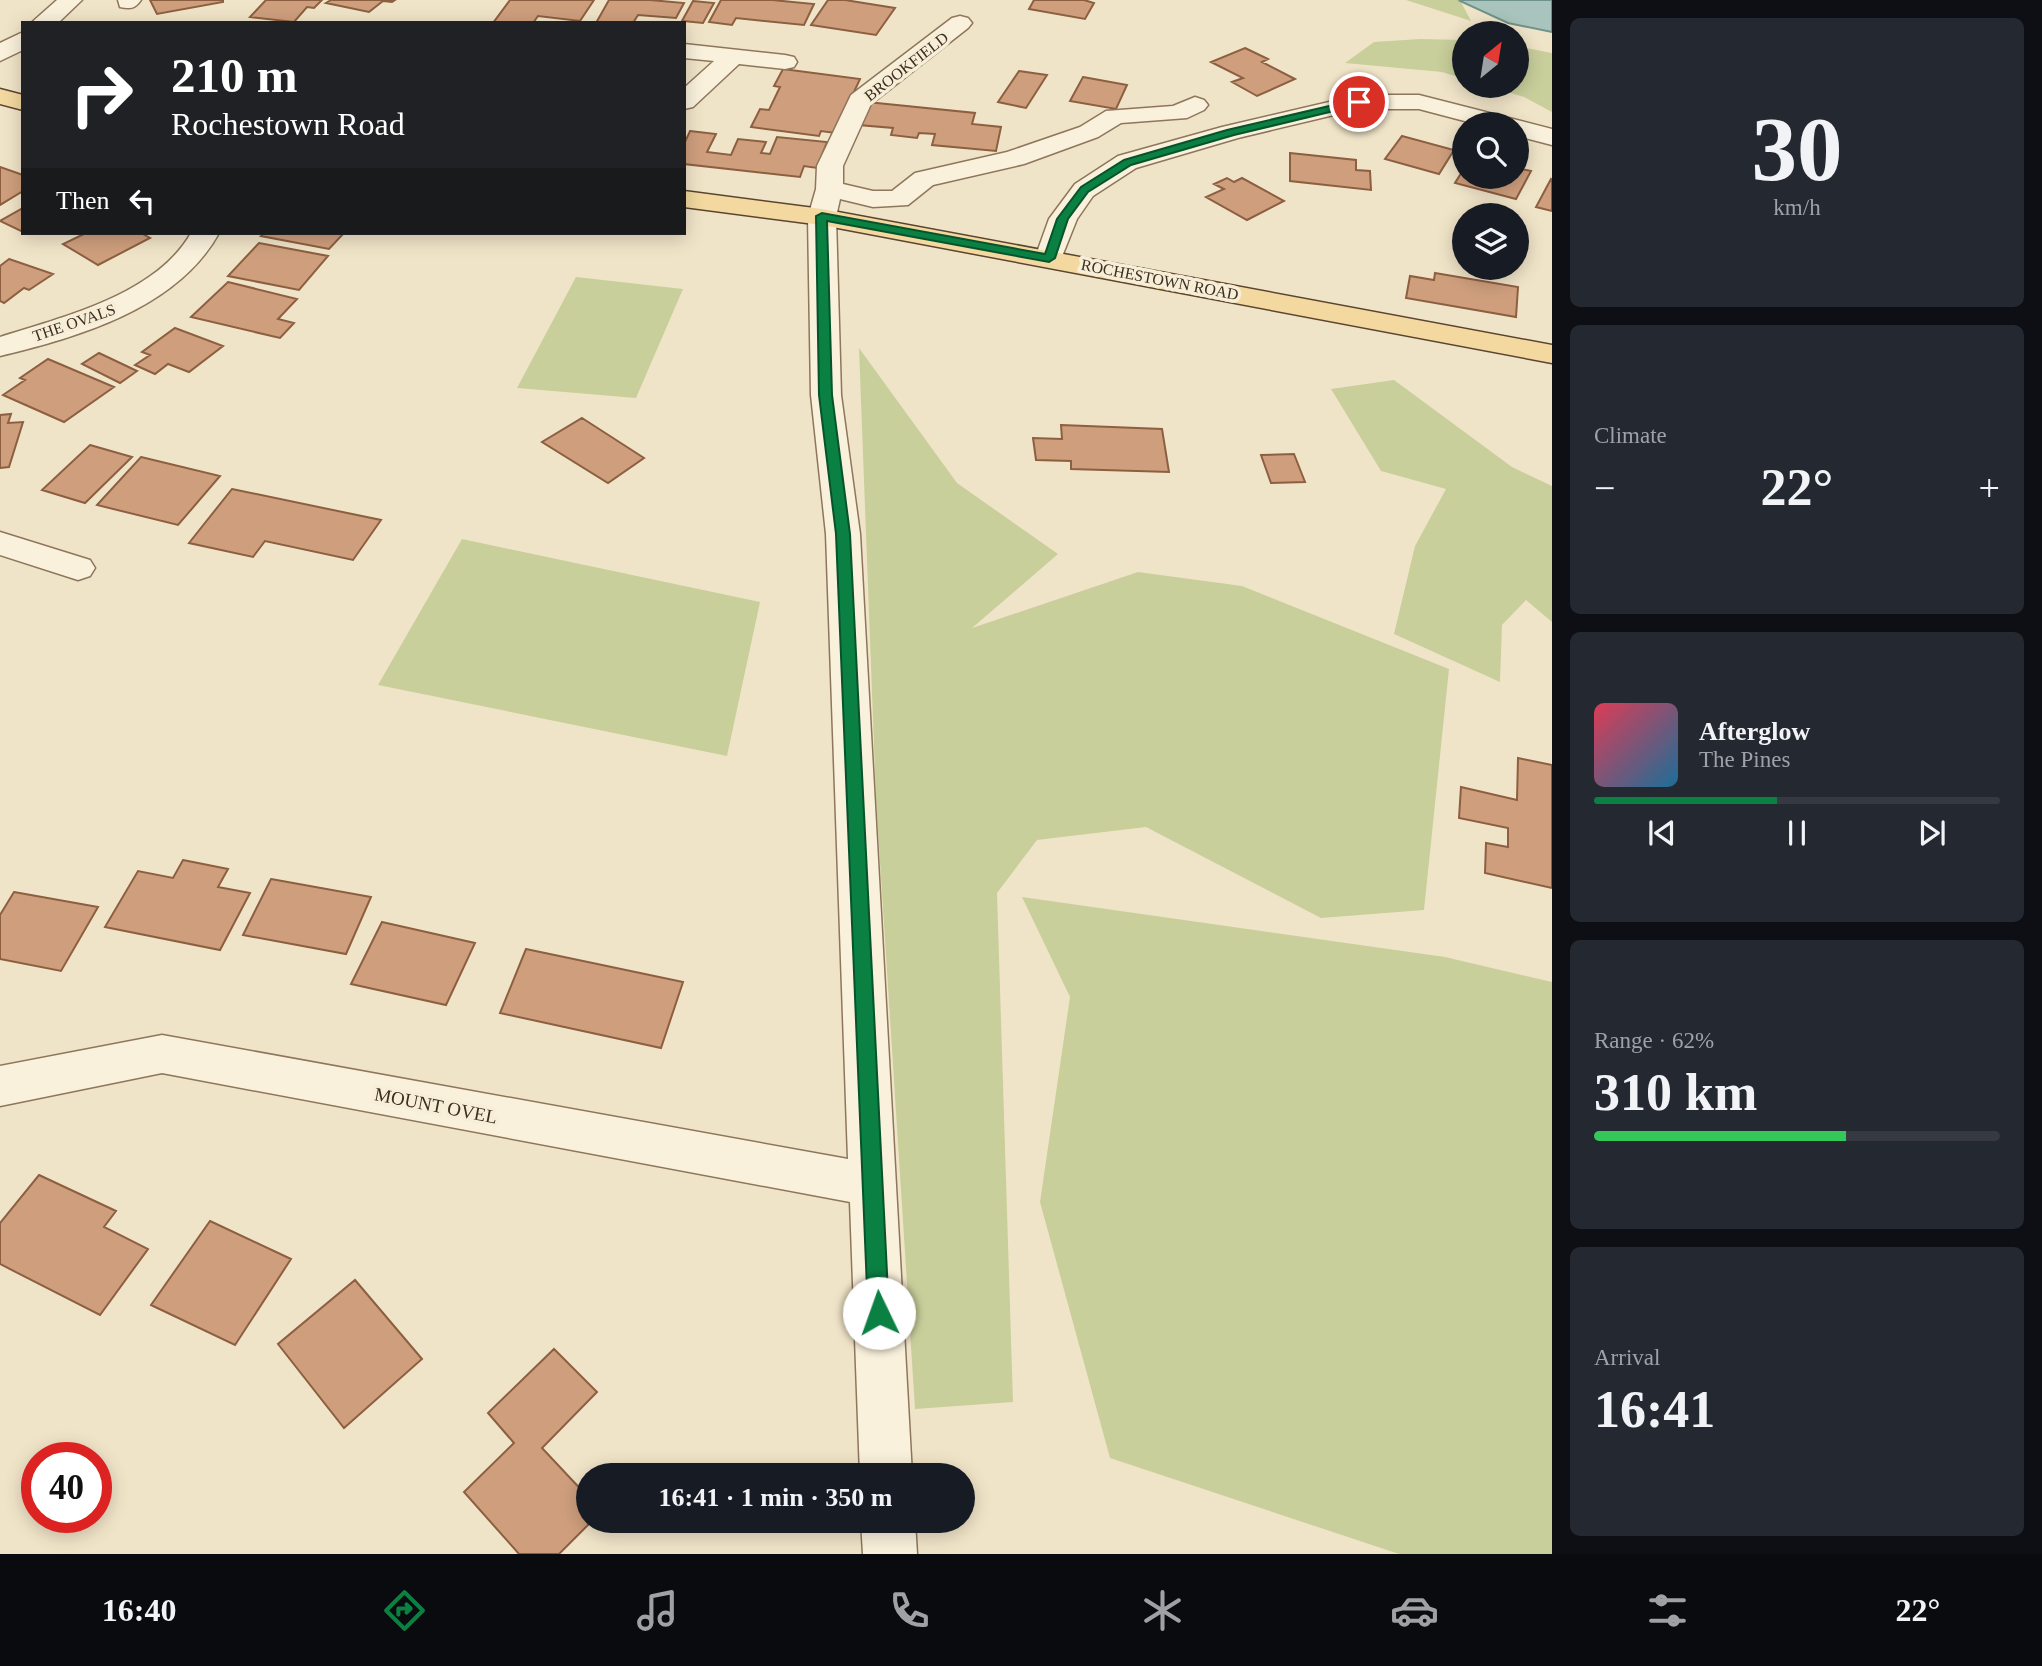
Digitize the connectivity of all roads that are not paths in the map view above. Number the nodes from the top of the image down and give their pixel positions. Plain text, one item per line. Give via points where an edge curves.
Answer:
1 (71, 0) edge
2 (45, 21) edge
3 (960, 23) dead end
4 (21, 39) edge
5 (21, 39) edge
6 (0, 44) edge
7 (686, 51) edge
8 (0, 54) edge
9 (734, 56) junction
10 (785, 62) dead end
11 (0, 96) edge
12 (686, 100) edge
13 (21, 102) edge
14 (1195, 105) dead end
15 (0, 109) edge
16 (21, 112) edge
17 (1458, 112) edge
18 (1529, 131) edge
19 (1552, 137) edge
20 (686, 199) edge
21 (825, 203) junction
22 (203, 235) edge
23 (1049, 258) junction
24 (0, 347) edge
25 (1552, 354) edge
26 (0, 543) edge
27 (78, 568) dead end
28 (0, 1086) edge
29 (873, 1185) junction
30 (885, 1463) edge
31 (889, 1533) edge
32 (890, 1554) edge

1 - 2 street
3 - 21 street, BROOKFIELD via 860,100 830,166
4 - 6 street
5 - 8 street
7 - 9 street
9 - 10 street
9 - 12 street
11 - 13 main road
14 - 21 street via 1178,113 1115,116 1089,132 1015,158 924,179 898,199
15 - 16 main road
17 - 23 street via 1419,102 1359,102 1128,162 1084,190 1063,219
18 - 19 street
20 - 21 main road, ROCHESTOWN ROAD
21 - 23 main road, ROCHESTOWN ROAD
21 - 29 street, BROOKFIELD via 825,395 843,534
22 - 24 street, THE OVALS via 180,265 129,302 96,318
23 - 25 main road, ROCHESTOWN ROAD
26 - 27 street
28 - 29 street, MOUNT OVEL via 162,1054
29 - 30 street, BROOKFIELD
31 - 32 street

